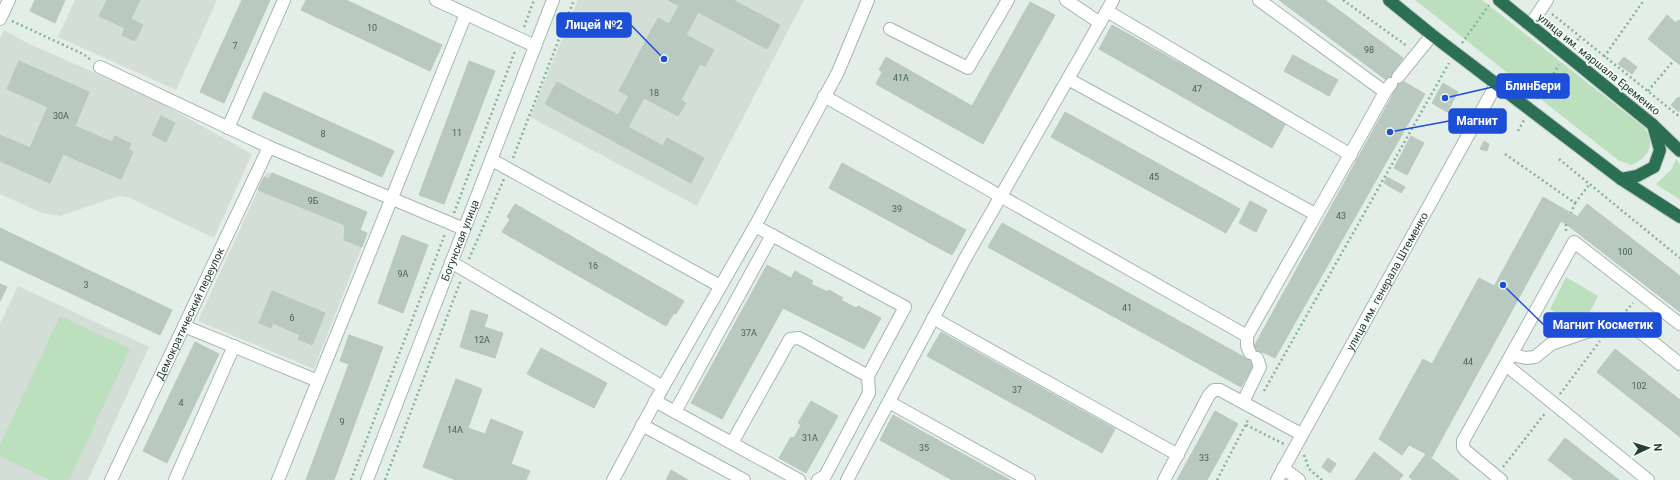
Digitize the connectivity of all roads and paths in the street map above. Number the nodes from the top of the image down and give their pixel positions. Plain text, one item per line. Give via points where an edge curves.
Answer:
1 (9, 0) edge
2 (284, 0) edge
3 (534, 0) edge
4 (553, 0) edge
5 (574, 0) edge
6 (868, 0) edge
7 (1008, 0) edge
8 (1066, 0) edge
9 (1113, 0) edge
10 (1259, 0) edge
11 (1343, 0) edge
12 (1389, 0) edge
13 (1492, 0) edge
14 (1499, 0) edge
15 (1644, 0) edge
16 (440, 1) edge
17 (1545, 3) edge
18 (1107, 11) junction
19 (466, 14) junction
20 (1, 18) edge
21 (1100, 23) junction
22 (1530, 25) junction
23 (890, 29) dead end
24 (1432, 35) junction
25 (1580, 37) junction
26 (520, 39) junction
27 (535, 46) junction
28 (1456, 52) junction
29 (1418, 53) junction
30 (1567, 54) junction
31 (1604, 57) junction
32 (1674, 60) dead end
33 (100, 67) joint
34 (1068, 79) junction
35 (1497, 84) junction
36 (1391, 85) junction
37 (1648, 91) junction
38 (824, 96) junction
39 (1529, 110) junction
40 (1680, 116) edge
41 (1653, 125) junction
42 (228, 128) junction
43 (1518, 131) dead end
44 (269, 147) junction
45 (1680, 151) edge
46 (1505, 154) dead end
47 (1351, 155) junction
48 (1559, 159) dead end
49 (492, 160) junction
50 (508, 168) junction
51 (1621, 179) junction
52 (1589, 185) junction
53 (1000, 197) junction
54 (391, 199) junction
55 (1575, 203) junction
56 (1571, 213) dead end
57 (1315, 214) junction
58 (1680, 217) edge
59 (450, 223) junction
60 (755, 226) junction
61 (464, 229) junction
62 (772, 235) junction
63 (1680, 258) edge
64 (451, 262) junction
65 (465, 270) junction
66 (720, 286) junction
67 (933, 318) junction
68 (1613, 323) junction
69 (1680, 324) edge
70 (184, 326) junction
71 (1247, 336) junction
72 (234, 346) junction
73 (1509, 360) junction
74 (1680, 364) edge
75 (868, 376) junction
76 (318, 381) junction
77 (663, 387) junction
78 (655, 401) junction
79 (889, 402) junction
80 (1243, 402) junction
81 (1553, 403) junction
82 (1254, 408) junction
83 (675, 412) junction
84 (642, 425) junction
85 (1301, 434) junction
86 (732, 443) junction
87 (1178, 455) junction
88 (1283, 468) junction
89 (1499, 478) edge
90 (111, 480) edge
91 (175, 480) edge
92 (278, 480) edge
93 (351, 480) edge
94 (367, 480) edge
95 (385, 480) edge
96 (613, 480) edge
97 (744, 480) edge
98 (799, 480) edge
99 (818, 480) edge
100 (847, 480) edge
101 (1029, 480) edge
102 (1164, 480) edge
103 (1217, 480) edge
104 (1277, 480) edge
105 (1299, 480) edge
106 (1648, 480) edge

1 - 20 street
2 - 42 street
3 - 26 path
4 - 27 street, Богунская улица
5 - 50 path
6 - 38 street via 838,72
7 - 23 street via 968,68
8 - 21 street
9 - 18 street
10 - 36 street
11 - 29 path
12 - 24 highway
13 - 28 path
14 - 22 highway, улица им. маршала Еременко
15 - 31 path
16 - 19 street
17 - 22 street
17 - 25 path
18 - 21 street
18 - 47 street
19 - 26 street
19 - 54 street
20 - 33 path via 83,54
21 - 34 street
22 - 30 highway, улица им. маршала Еременко
24 - 28 highway
24 - 29 street
25 - 30 path
25 - 31 path
26 - 27 street
26 - 59 path
27 - 49 street, Богунская улица
28 - 35 highway
28 - 82 path
29 - 36 street
30 - 39 path
30 - 41 highway, улица им. маршала Еременко
31 - 37 path
32 - 37 path
33 - 42 street
34 - 53 street
34 - 57 street
35 - 39 highway
35 - 85 street, улица им. генерала Штеменко
36 - 47 street
37 - 40 path
38 - 53 street
38 - 60 street
39 - 43 path
39 - 51 highway
41 - 45 highway, улица им. маршала Еременко
41 - 51 highway via 1660,150 1654,167 1637,176
42 - 44 street
44 - 54 street
44 - 70 street, Демократический переулок
46 - 55 path
47 - 57 street
48 - 52 path
49 - 50 street
49 - 61 street, Богунская улица
50 - 65 path
50 - 66 street
51 - 58 highway
52 - 55 path
52 - 63 path
53 - 67 street
53 - 71 street
54 - 59 street
54 - 76 street
55 - 56 path
57 - 71 street
59 - 61 street
59 - 93 path
60 - 62 street
60 - 66 street
61 - 64 street, Богунская улица
62 - 75 street via 906,307
62 - 83 street
64 - 65 street
64 - 94 street, Богунская улица
65 - 77 street
65 - 95 path
66 - 77 street
67 - 79 street
67 - 87 street
68 - 73 street via 1551,344 1535,357
68 - 74 street via 1629,323
68 - 81 path
69 - 73 street via 1574,242
70 - 72 street
70 - 90 street, Демократический переулок
71 - 80 street via 1260,367
72 - 76 street
72 - 91 street
73 - 81 street
73 - 89 street via 1462,447
75 - 86 street via 799,338 790,339
75 - 99 street via 869,393 825,476
76 - 92 street
77 - 78 street
78 - 83 street
78 - 84 street
79 - 100 street
79 - 101 street
80 - 82 street
80 - 87 street via 1220,390 1214,390
81 - 89 path
81 - 106 street
82 - 85 street
82 - 103 path
83 - 86 street
84 - 96 street
84 - 97 street
85 - 88 street, улица им. генерала Штеменко
86 - 98 street
87 - 102 street
88 - 104 street, улица им. генерала Штеменко
88 - 105 street

